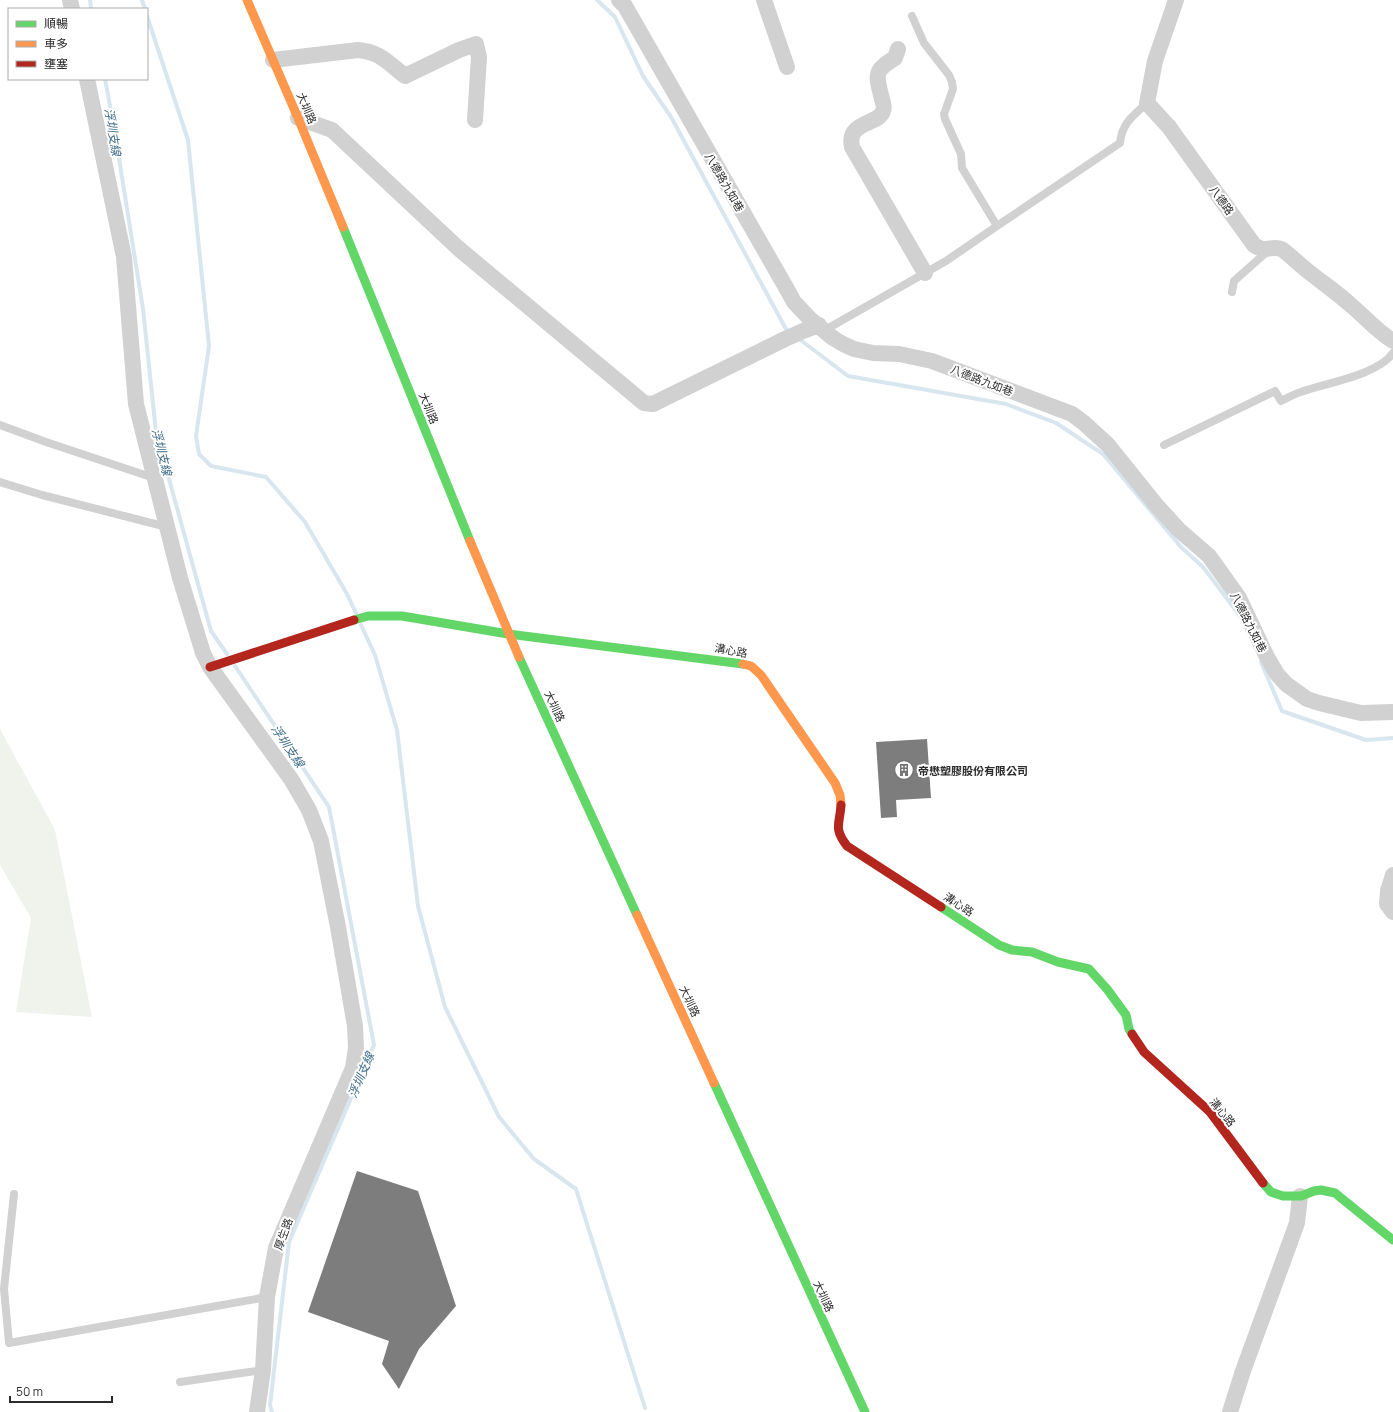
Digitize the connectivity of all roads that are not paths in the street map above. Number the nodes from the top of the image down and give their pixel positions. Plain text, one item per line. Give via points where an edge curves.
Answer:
1 (247, 0) edge
2 (619, 0) edge
3 (764, 0) edge
4 (1176, 0) edge
5 (912, 16) dead end
6 (898, 49) dead end
7 (274, 60) junction
8 (787, 67) dead end
9 (87, 80) edge
10 (1147, 103) junction
11 (298, 118) junction
12 (475, 120) dead end
13 (997, 226) junction
14 (1269, 249) junction
15 (925, 273) junction
16 (1232, 292) dead end
17 (822, 328) junction
18 (1393, 341) edge
19 (1393, 353) edge
20 (0, 425) edge
21 (1164, 445) dead end
22 (154, 478) junction
23 (0, 482) edge
24 (166, 527) junction
25 (508, 634) junction
26 (210, 667) junction
27 (1393, 712) edge
28 (1393, 875) edge
29 (1393, 912) edge
30 (14, 1194) dead end
31 (1300, 1196) junction
32 (1393, 1240) edge
33 (267, 1298) junction
34 (262, 1370) junction
35 (180, 1382) dead end
36 (257, 1412) edge
37 (865, 1412) edge
38 (1230, 1412) edge

1 - 7 street, 大圳路
2 - 17 street, 八德路九如巷 via 625,6 788,292 802,311
3 - 8 street
4 - 10 street via 1155,61
5 - 13 lane via 924,43 951,79 952,89 944,119 961,154 962,168
6 - 15 street via 895,58 883,65 878,74 884,105 882,114 863,124 854,133 851,143
7 - 11 street, 大圳路
7 - 12 street via 367,51 382,56 405,76 476,44 479,57
9 - 22 street, 厚生路 via 124,257 136,404
10 - 13 lane via 1127,122 1121,133 1120,143
10 - 14 street, 八德路 via 1169,127 1254,245 1260,249
11 - 17 street via 332,130 458,248 644,403 653,404 803,331
11 - 25 street, 大圳路
13 - 15 lane
14 - 16 lane via 1234,281
14 - 18 street, 八德路 via 1282,250 1336,291
15 - 17 lane
17 - 27 street, 八德路九如巷 via 854,349 932,361 1072,414 1108,445 1157,506 1179,530 1209,556 1239,598 1267,657 1286,684 1301,696 1319,703 1361,713
19 - 21 lane via 1384,363 1372,370 1299,392 1281,401 1275,391
20 - 22 lane
22 - 24 street, 厚生路
23 - 24 lane
24 - 26 street, 厚生路 via 203,653
25 - 26 street, 溝心路 via 402,616 368,616
25 - 31 street, 溝心路 via 737,662 757,670 837,788 841,800 838,829 847,846 999,945 1089,969 1107,988 1126,1015 1129,1029 1144,1052 1210,1112 1268,1189 1279,1196
25 - 37 street, 大圳路
26 - 33 street, 厚生路 via 291,779 315,825 321,841 355,1026 356,1048 353,1068 276,1248
28 - 29 street via 1387,904
30 - 33 lane via 4,1289 9,1343
31 - 32 street, 溝心路 via 1319,1190 1331,1191
31 - 38 street via 1297,1222
33 - 34 street, 厚生路
34 - 35 lane
34 - 36 street, 厚生路

